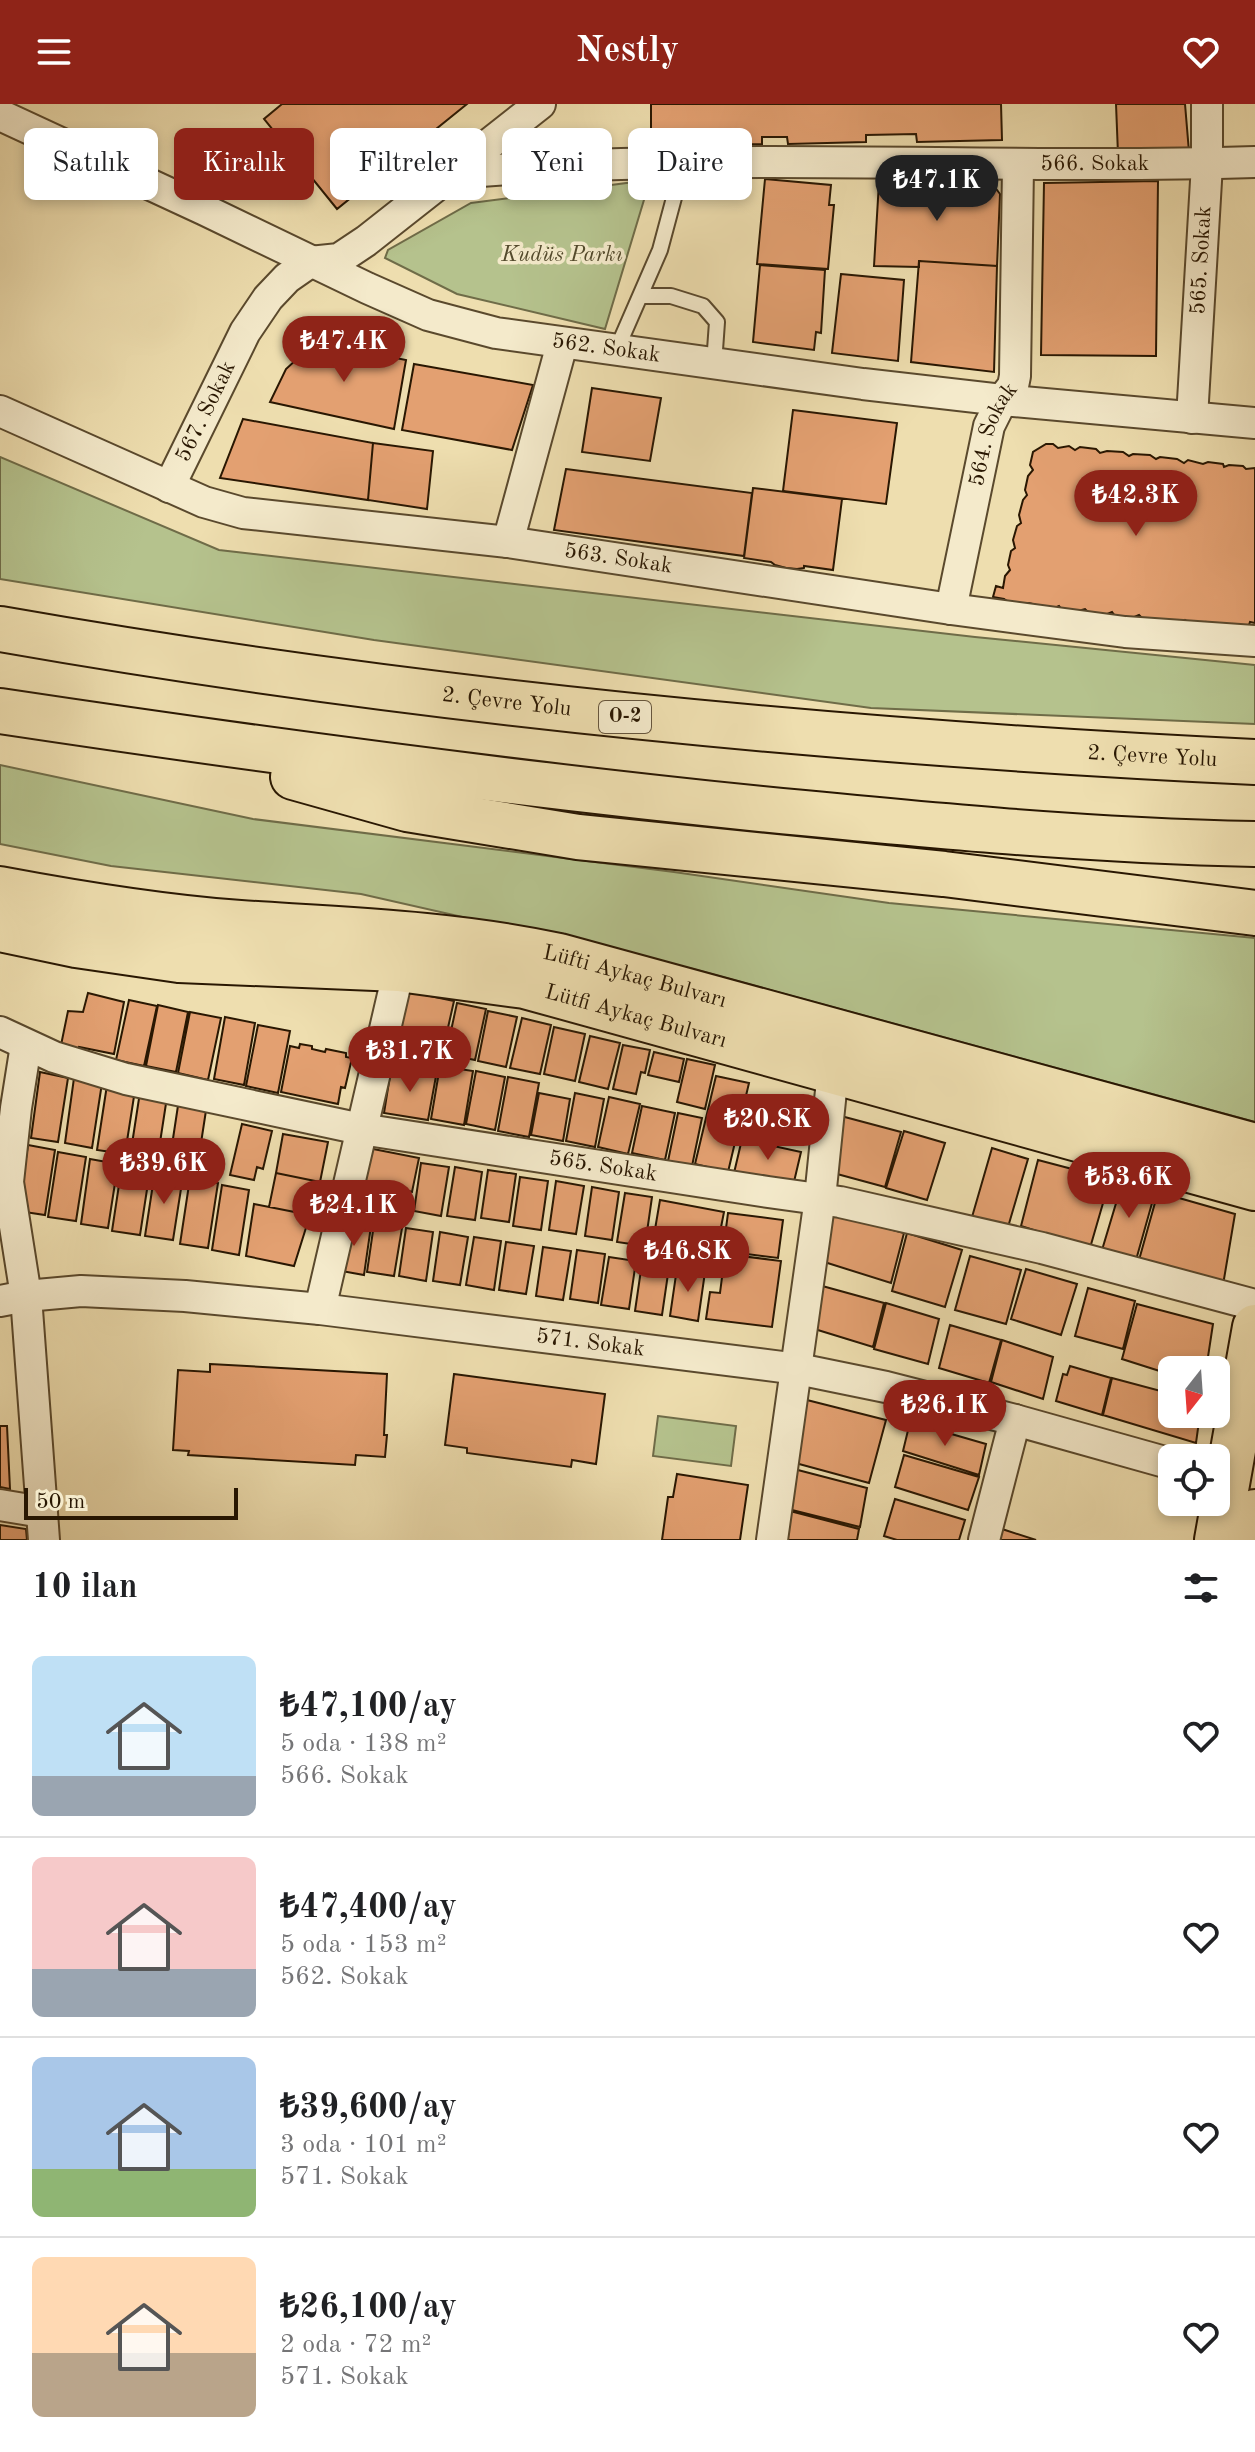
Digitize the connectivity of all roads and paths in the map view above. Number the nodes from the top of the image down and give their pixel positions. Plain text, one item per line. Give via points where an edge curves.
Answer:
1 (540, 104) edge
2 (1207, 104) edge
3 (0, 115) edge
4 (486, 147) edge
5 (752, 162) edge
6 (1255, 162) edge
7 (628, 164) edge
8 (1207, 164) junction
9 (1018, 166) junction
10 (486, 170) edge
11 (418, 200) edge
12 (673, 200) edge
13 (310, 262) junction
14 (642, 296) junction
15 (562, 344) junction
16 (616, 351) junction
17 (714, 365) junction
18 (1002, 400) junction
19 (0, 411) edge
20 (1192, 418) junction
21 (1255, 423) edge
22 (169, 487) junction
23 (508, 542) junction
24 (951, 609) junction
25 (0, 629) edge
26 (1255, 641) edge
27 (0, 711) edge
28 (157, 735) junction
29 (1255, 762) edge
30 (1255, 844) edge
31 (0, 867) edge
32 (0, 889) edge
33 (1255, 913) edge
34 (239, 923) junction
35 (0, 929) edge
36 (0, 943) edge
37 (76, 945) junction
38 (399, 969) junction
39 (13, 1039) edge
40 (833, 1071) junction
41 (361, 1129) junction
42 (1255, 1146) edge
43 (4, 1182) edge
44 (1255, 1188) edge
45 (820, 1198) junction
46 (13, 1299) edge
47 (1255, 1305) edge
48 (320, 1309) junction
49 (1255, 1327) edge
50 (798, 1369) junction
51 (1015, 1420) junction
52 (1158, 1460) edge
53 (1238, 1488) edge
54 (0, 1505) edge
55 (43, 1526) edge
56 (772, 1540) edge
57 (984, 1540) edge
58 (1217, 1540) edge
59 (1250, 1540) edge

1 - 4 street, 567. Sokak
2 - 8 street, 565. Sokak
3 - 13 street, 562. Sokak
5 - 9 street, 566. Sokak
6 - 8 street, 566. Sokak
7 - 10 street, 566. Sokak
8 - 9 street, 566. Sokak
8 - 20 street, 565. Sokak
9 - 18 street, 564. Sokak via 1015,376
11 - 13 street, 567. Sokak via 339,259
12 - 14 lane
13 - 15 street, 562. Sokak via 428,315
13 - 22 street, 567. Sokak via 268,298 245,332
14 - 16 lane
14 - 17 lane via 671,296 703,306 717,322
15 - 16 street, 562. Sokak
15 - 23 street
16 - 17 street, 562. Sokak
17 - 18 street, 562. Sokak
18 - 20 street, 562. Sokak
18 - 24 street, 564. Sokak via 989,426
19 - 22 street, 563. Sokak
20 - 21 street, 562. Sokak
22 - 23 street, 563. Sokak via 243,513
23 - 24 street, 563. Sokak
24 - 26 street, 563. Sokak via 1125,632
25 - 29 main road, 2. Çevre Yolu / O-2 via 387,689 633,718 1021,750
27 - 28 main road
28 - 30 main road via 878,820
28 - 33 main road via 407,809 578,837 944,874
31 - 34 main road
32 - 34 main road, Lüfti Aykaç Bulvarı via 96,907
34 - 42 main road, Lüfti Aykaç Bulvarı via 461,938 559,956
35 - 37 main road, Lütfi Aykaç Bulvarı
36 - 37 main road
37 - 38 main road, Lütfi Aykaç Bulvarı via 179,960
38 - 40 main road, Lütfi Aykaç Bulvarı via 525,986
38 - 41 street
39 - 41 street, 565. Sokak via 126,1079
39 - 43 street via 16,1108
40 - 44 main road, Lütfi Aykaç Bulvarı
40 - 45 street
41 - 45 street, 565. Sokak
41 - 48 street
43 - 46 street
45 - 47 street, 565. Sokak via 1042,1248
45 - 50 street
46 - 48 street, 571. Sokak via 81,1291
46 - 55 street
48 - 50 street, 571. Sokak
49 - 53 main road
50 - 51 street, 571. Sokak
50 - 56 street
51 - 52 street, 571. Sokak
51 - 57 street
53 - 58 main road
53 - 59 main road
54 - 55 street

